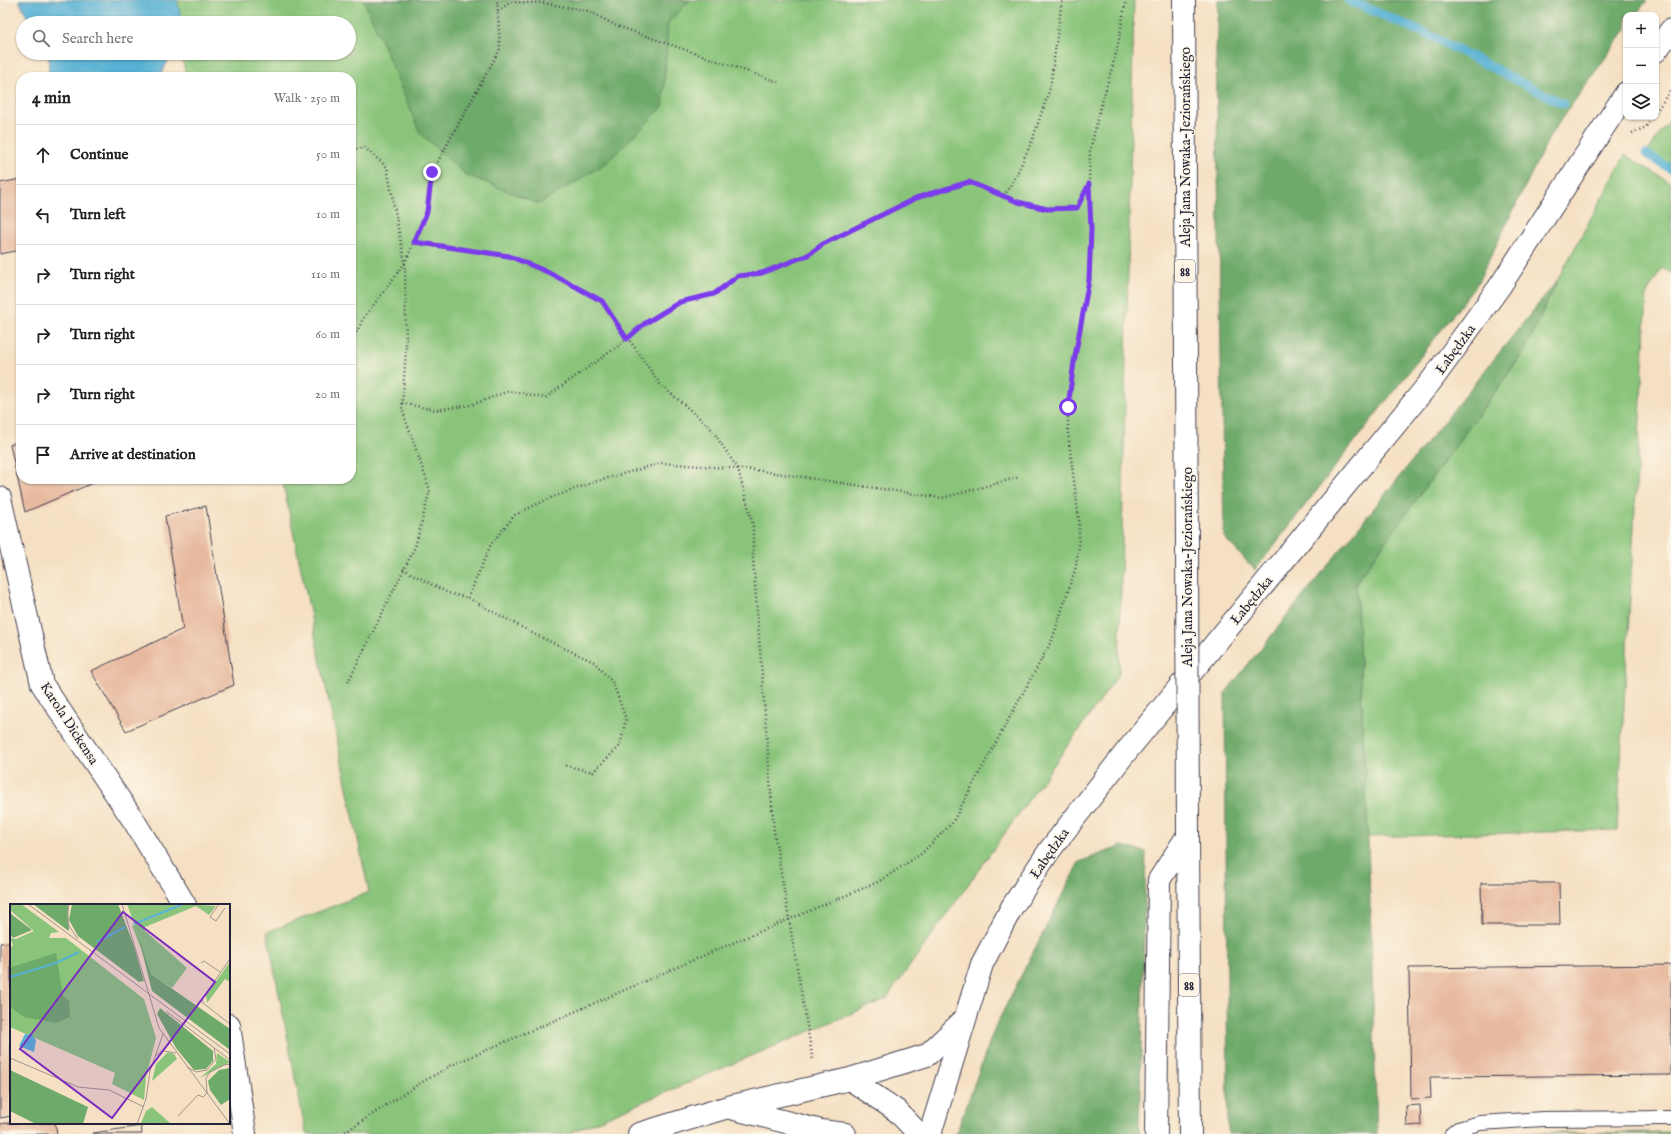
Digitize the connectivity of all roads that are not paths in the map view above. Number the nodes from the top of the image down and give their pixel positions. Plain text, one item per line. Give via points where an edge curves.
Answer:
1 (1184, 0) edge
2 (1671, 30) edge
3 (1658, 48) edge
4 (1623, 98) edge
5 (0, 498) edge
6 (1188, 835) junction
7 (184, 904) edge
8 (964, 1020) junction
9 (230, 1032) edge
10 (850, 1079) junction
11 (728, 1108) junction
12 (1671, 1118) edge
13 (245, 1134) edge
14 (639, 1134) edge
15 (836, 1134) edge
16 (919, 1134) edge
17 (930, 1134) edge
18 (1156, 1134) edge
19 (1190, 1134) edge
20 (1452, 1134) edge

1 - 6 street, Aleja Jana Nowaka-Jeziorańskiego / 88, bridge
2 - 3 street
4 - 8 street, Łabędzka via 1500,286 1432,380 1172,696 1049,851 1012,908 982,964
5 - 7 street, Karola Dickensa via 42,684 134,821
6 - 18 street via 1159,880
6 - 19 street, Aleja Jana Nowaka-Jeziorańskiego / 88
8 - 10 street via 927,1055
8 - 17 street, Łabędzka
9 - 13 street
10 - 11 street
10 - 16 street via 897,1111
11 - 14 street
11 - 15 street
12 - 20 lane via 1543,1119 1480,1123 1458,1129

